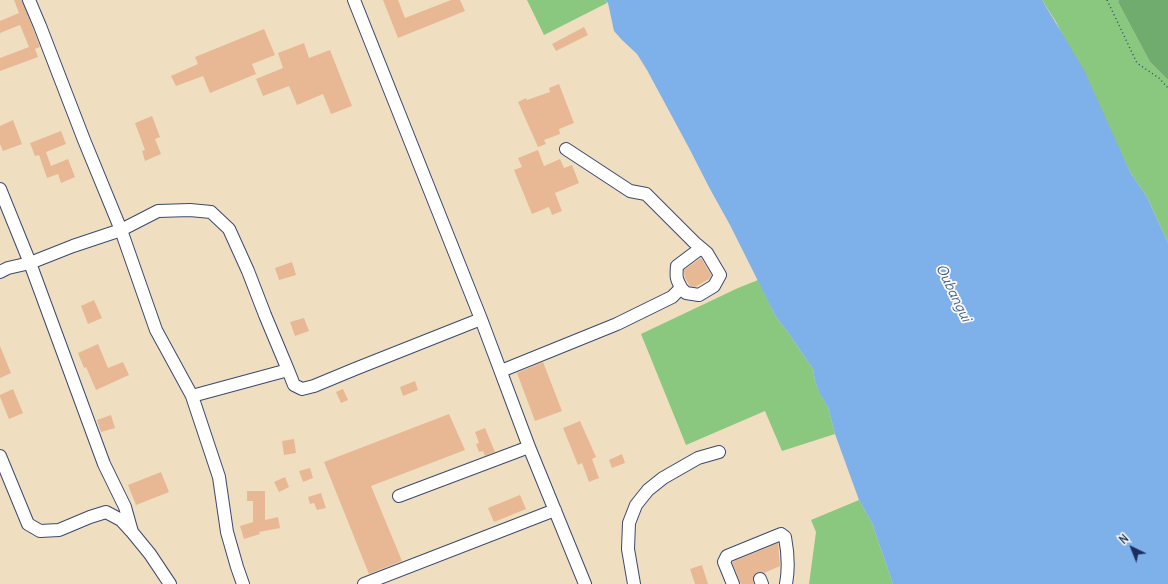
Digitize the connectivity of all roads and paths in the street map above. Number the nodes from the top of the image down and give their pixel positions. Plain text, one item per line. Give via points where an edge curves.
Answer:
1 (29, 0) edge
2 (354, 0) edge
3 (1107, 0) edge
4 (1168, 88) edge
5 (566, 149) dead end
6 (0, 189) edge
7 (121, 230) junction
8 (701, 248) junction
9 (30, 263) junction
10 (0, 272) edge
11 (682, 289) junction
12 (481, 319) junction
13 (288, 370) junction
14 (501, 371) junction
15 (192, 396) junction
16 (530, 448) junction
17 (719, 452) dead end
18 (0, 456) edge
19 (399, 496) dead end
20 (555, 510) junction
21 (132, 532) junction
22 (170, 584) edge
23 (244, 584) edge
24 (364, 584) edge
25 (585, 584) edge
26 (634, 584) edge
27 (733, 584) edge
28 (786, 584) edge

1 - 7 street
2 - 12 street
3 - 4 path via 1137,63 1159,78
5 - 8 street via 630,191 646,194
6 - 9 street
7 - 9 street
7 - 13 street via 158,211 211,212 229,229
7 - 15 street via 156,330
8 - 11 street via 678,266 676,276
8 - 11 street via 720,274 714,286 699,295 686,293
9 - 10 street
9 - 21 street via 104,464 125,507
11 - 14 street via 672,298 617,324
12 - 13 street via 308,388 302,389 294,385
12 - 14 street
13 - 15 street
14 - 16 street
15 - 23 street via 219,477 227,532
16 - 19 street
16 - 20 street
17 - 26 street via 698,458 663,478 648,490 636,505 629,523 628,549
18 - 21 street via 28,524 40,531 60,530 106,512 121,520
20 - 24 street
20 - 25 street
21 - 22 street
27 - 28 street via 724,562 727,556 781,534 785,537 788,553

